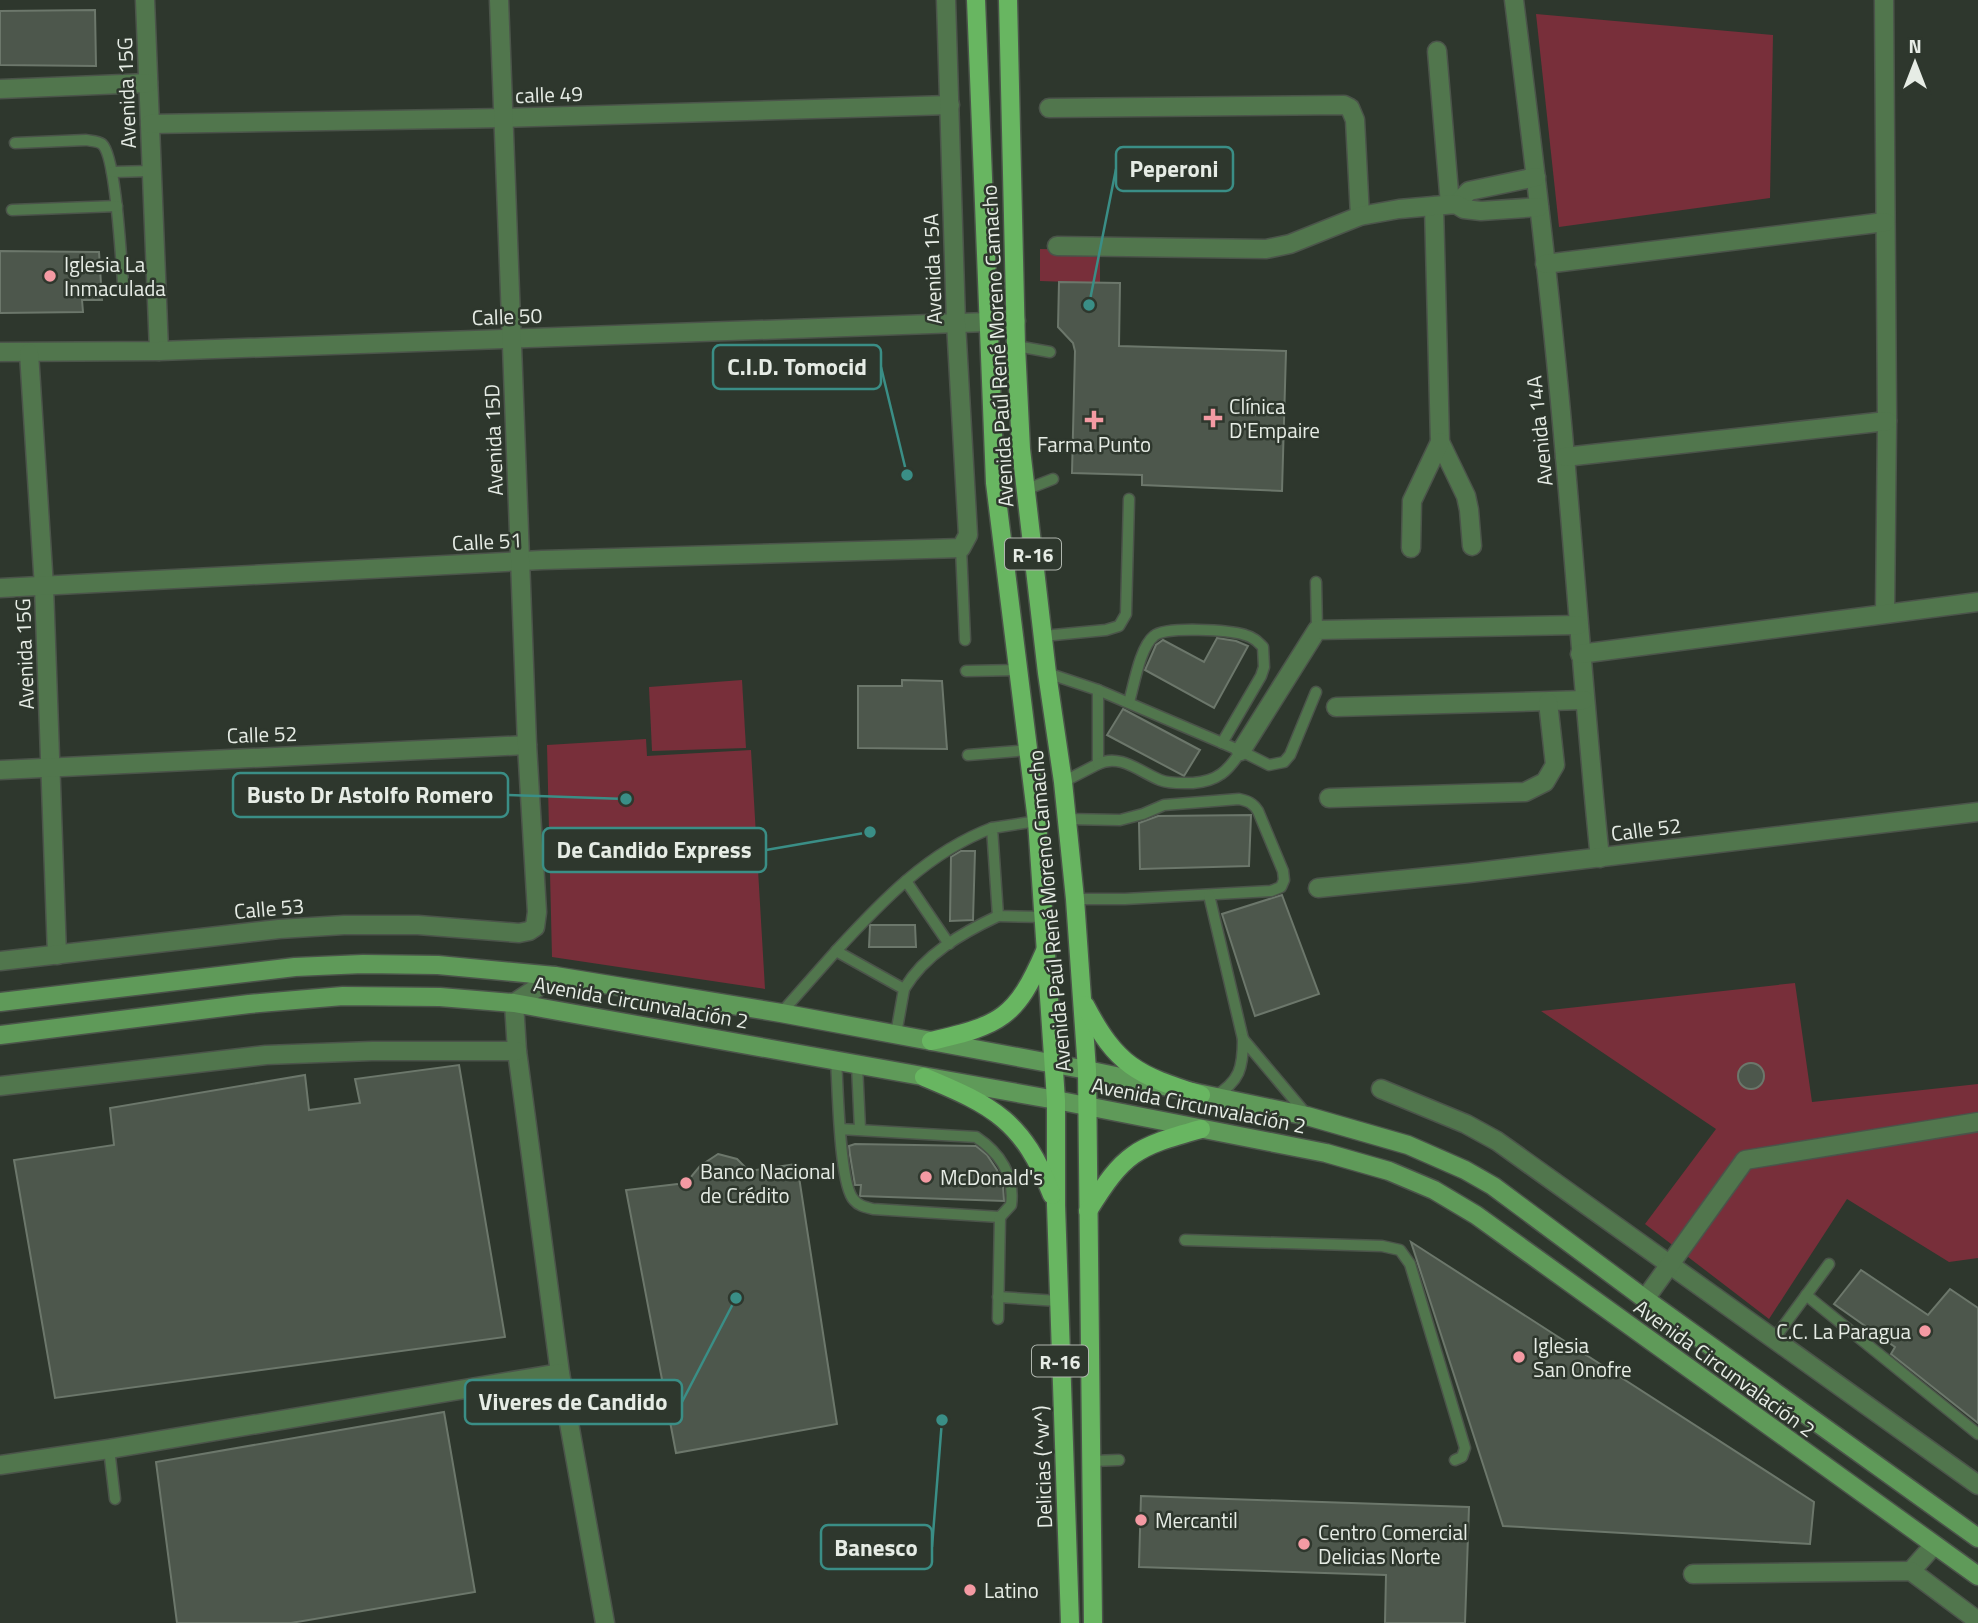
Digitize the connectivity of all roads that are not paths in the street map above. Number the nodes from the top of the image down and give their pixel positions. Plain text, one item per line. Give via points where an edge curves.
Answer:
1 (145, 0) edge
2 (499, 0) edge
3 (946, 0) edge
4 (976, 0) edge
5 (1008, 0) edge
6 (1514, 0) edge
7 (1884, 0) edge
8 (1437, 51) dead end
9 (148, 83) junction
10 (0, 89) edge
11 (950, 105) junction
12 (1049, 108) dead end
13 (503, 118) junction
14 (150, 124) junction
15 (15, 143) dead end
16 (151, 171) junction
17 (112, 172) junction
18 (1536, 177) junction
19 (1447, 205) junction
20 (117, 206) junction
21 (1539, 207) junction
22 (12, 210) dead end
23 (1360, 216) junction
24 (1885, 222) junction
25 (1057, 246) dead end
26 (1545, 264) junction
27 (123, 283) dead end
28 (990, 321) junction
29 (1016, 321) junction
30 (956, 323) junction
31 (512, 338) junction
32 (1016, 346) junction
33 (159, 351) junction
34 (0, 352) edge
35 (1050, 352) dead end
36 (29, 353) junction
37 (1887, 421) junction
38 (1440, 442) junction
39 (1565, 457) junction
40 (1053, 479) dead end
41 (1025, 489) junction
42 (1129, 499) dead end
43 (965, 542) junction
44 (1472, 546) dead end
45 (1411, 548) dead end
46 (520, 561) junction
47 (1316, 582) dead end
48 (44, 587) junction
49 (0, 588) edge
50 (1978, 602) edge
51 (1885, 613) junction
52 (1578, 625) junction
53 (1317, 630) junction
54 (1043, 636) junction
55 (965, 640) dead end
56 (1580, 654) junction
57 (1019, 670) junction
58 (966, 671) dead end
59 (1047, 673) junction
60 (1098, 690) junction
61 (1316, 692) dead end
62 (1584, 700) junction
63 (1129, 702) junction
64 (1548, 702) junction
65 (1336, 708) dead end
66 (1222, 743) junction
67 (527, 746) junction
68 (1029, 750) junction
69 (1241, 751) junction
70 (968, 755) dead end
71 (1098, 764) junction
72 (50, 766) junction
73 (0, 770) edge
74 (1063, 782) junction
75 (1329, 798) dead end
76 (1978, 812) edge
77 (1067, 819) junction
78 (1037, 821) junction
79 (992, 828) junction
80 (1600, 858) junction
81 (906, 881) junction
82 (1318, 888) dead end
83 (1209, 895) junction
84 (1075, 899) junction
85 (998, 916) junction
86 (1045, 918) junction
87 (537, 921) joint
88 (949, 944) junction
89 (1046, 948) junction
90 (836, 951) junction
91 (57, 955) junction
92 (0, 961) edge
93 (555, 976) junction
94 (905, 989) junction
95 (1082, 998) junction
96 (0, 1002) edge
97 (514, 1003) junction
98 (781, 1013) junction
99 (896, 1034) junction
100 (0, 1035) edge
101 (1243, 1039) junction
102 (931, 1041) junction
103 (517, 1051) junction
104 (836, 1060) junction
105 (1053, 1064) junction
106 (857, 1065) junction
107 (1087, 1070) junction
108 (924, 1077) junction
109 (0, 1086) edge
110 (1381, 1089) dead end
111 (1208, 1096) junction
112 (1056, 1100) junction
113 (1087, 1106) junction
114 (1307, 1116) junction
115 (1978, 1122) edge
116 (840, 1129) junction
117 (860, 1129) junction
118 (1201, 1129) junction
119 (1056, 1205) junction
120 (1088, 1211) junction
121 (1000, 1217) junction
122 (1185, 1240) dead end
123 (1670, 1264) junction
124 (1829, 1264) dead end
125 (1806, 1294) junction
126 (998, 1297) junction
127 (1645, 1299) junction
128 (1058, 1301) junction
129 (998, 1319) dead end
130 (1774, 1339) junction
131 (559, 1373) junction
132 (1978, 1434) edge
133 (109, 1449) junction
134 (1119, 1460) dead end
135 (1455, 1460) dead end
136 (1092, 1461) junction
137 (0, 1465) edge
138 (1978, 1485) edge
139 (115, 1499) dead end
140 (1978, 1538) edge
141 (1934, 1545) junction
142 (1911, 1571) junction
143 (1693, 1574) dead end
144 (1978, 1576) edge
145 (1978, 1621) edge
146 (605, 1623) edge
147 (1070, 1623) edge
148 (1093, 1623) edge

1 - 9 street, Avenida 15G
2 - 13 street, Avenida 15D
3 - 11 street, Avenida 15A
4 - 28 main road, Avenida Paúl René Moreno Camacho / R-16
5 - 29 main road, Avenida Paúl René Moreno Camacho / R-16
6 - 18 street, Avenida 14A
7 - 24 street
8 - 19 street
9 - 10 street
9 - 14 street, Avenida 15G
11 - 13 street, calle 49
11 - 30 street, Avenida 15A
12 - 23 street via 1336,104 1350,108 1355,120
13 - 14 street, calle 49
13 - 31 street, Avenida 15D
14 - 16 street, Avenida 15G
15 - 17 lane via 97,142 104,147
16 - 17 lane
16 - 33 street, Avenida 15G
17 - 20 lane
18 - 19 street via 1469,191
18 - 21 street, Avenida 14A
19 - 21 street via 1481,211
19 - 23 street
19 - 38 street
20 - 22 lane
20 - 27 lane
21 - 26 street, Avenida 14A
23 - 25 street via 1290,244 1266,248
24 - 26 street
24 - 37 street
26 - 39 street, Avenida 14A
28 - 29 street, Calle 50
28 - 30 street, Calle 50
28 - 57 main road, Avenida Paúl René Moreno Camacho / R-16 via 995,483
29 - 32 main road, Avenida Paúl René Moreno Camacho / R-16
30 - 31 street, Calle 50
30 - 43 street, Avenida 15A
31 - 33 street, Calle 50
31 - 46 street, Avenida 15D
32 - 35 lane
32 - 41 main road, Avenida Paúl René Moreno Camacho / R-16
33 - 36 street, Calle 50
34 - 36 street, Calle 50
36 - 48 street, Avenida 15G
37 - 39 street
37 - 51 street
38 - 44 street via 1466,496
38 - 45 street via 1412,501
39 - 52 street, Avenida 14A
40 - 41 lane
41 - 54 main road, Avenida Paúl René Moreno Camacho / R-16
42 - 54 lane via 1126,614 1119,626
43 - 46 street, Calle 51
43 - 55 lane
46 - 48 street, Calle 51
46 - 67 street, Avenida 15D
47 - 53 lane
48 - 49 street, Calle 51
48 - 72 street, Avenida 15G
50 - 51 street
51 - 56 street
52 - 53 street
52 - 56 street, Avenida 14A
53 - 69 street
54 - 59 main road, Avenida Paúl René Moreno Camacho / R-16
56 - 62 street, Avenida 14A
57 - 58 lane
57 - 68 main road, Avenida Paúl René Moreno Camacho / R-16
59 - 60 lane
59 - 74 main road, Avenida Paúl René Moreno Camacho / R-16
60 - 63 lane
60 - 71 lane
61 - 69 lane via 1284,762 1269,765
62 - 64 street
62 - 80 street, Avenida 14A
63 - 66 lane
63 - 66 lane via 1146,645 1160,632 1248,636 1263,647 1264,667
64 - 65 street
64 - 75 street via 1555,765 1545,782 1525,792
66 - 69 lane
67 - 72 street, Calle 52
67 - 87 street, Avenida 15D
68 - 70 lane
68 - 78 main road, Avenida Paúl René Moreno Camacho / R-16
69 - 71 lane via 1229,769 1207,782 1170,783 1122,762
71 - 74 lane
72 - 73 street, Calle 52
72 - 91 street, Avenida 15G
74 - 77 main road, Avenida Paúl René Moreno Camacho / R-16
76 - 80 street, Calle 52
77 - 83 lane via 1120,820 1164,805 1247,800 1258,811 1284,880 1272,891
77 - 84 main road, Avenida Paúl René Moreno Camacho / R-16
78 - 79 lane
78 - 86 main road, Avenida Paúl René Moreno Camacho / R-16
79 - 81 lane via 941,852
79 - 85 lane
80 - 82 street, Calle 52
81 - 88 lane
81 - 90 lane
83 - 84 lane
83 - 101 lane
84 - 95 main road, Avenida Paúl René Moreno Camacho / R-16
85 - 86 lane
85 - 88 lane
86 - 89 main road, Avenida Paúl René Moreno Camacho / R-16
87 - 91 street, Calle 53 via 535,927 519,933 344,925
88 - 94 lane via 914,973
89 - 102 main road via 1031,984 1001,1019 975,1031
89 - 105 main road, Avenida Paúl René Moreno Camacho / R-16
90 - 94 lane
90 - 98 lane
91 - 92 street, Calle 53
93 - 96 main road, Avenida Circunvalación 2 via 438,965 319,966
93 - 97 street
93 - 98 main road, Avenida Circunvalación 2
94 - 99 lane
95 - 107 main road, Avenida Paúl René Moreno Camacho / R-16
95 - 111 main road via 1115,1053 1157,1081
97 - 100 main road, Avenida Circunvalación 2 via 343,996
97 - 103 street
97 - 104 main road, Avenida Circunvalación 2
98 - 99 main road, Avenida Circunvalación 2
99 - 102 main road, Avenida Circunvalación 2
101 - 111 lane via 1236,1078 1230,1087
101 - 114 lane
102 - 105 main road, Avenida Circunvalación 2
103 - 109 street via 266,1055
103 - 131 street
104 - 106 main road, Avenida Circunvalación 2
104 - 116 lane
105 - 107 main road, Avenida Circunvalación 2
105 - 112 main road, Avenida Paúl René Moreno Camacho / R-16
106 - 108 main road, Avenida Circunvalación 2
106 - 117 lane
107 - 111 main road, Avenida Circunvalación 2
107 - 113 main road, Avenida Paúl René Moreno Camacho / R-16
108 - 112 main road, Avenida Circunvalación 2
108 - 119 main road via 973,1098 1010,1123 1038,1160
110 - 123 street via 1497,1142
111 - 114 main road, Avenida Circunvalación 2
112 - 113 main road, Avenida Circunvalación 2
112 - 119 main road, Delicias (^w^) / R-16
113 - 118 main road, Avenida Circunvalación 2
113 - 120 main road, R-16
114 - 127 main road, Avenida Circunvalación 2 via 1408,1145 1465,1170
115 - 123 street via 1750,1158 1740,1164
116 - 117 lane
116 - 121 lane via 848,1192 862,1207
117 - 121 lane via 966,1135 985,1143 1010,1178 1012,1205
118 - 120 main road via 1145,1146 1129,1157 1110,1176
118 - 141 main road, Avenida Circunvalación 2 via 1326,1153 1434,1190 1476,1215
119 - 128 main road, Delicias (^w^) / R-16
120 - 136 main road, R-16
121 - 126 lane
122 - 135 lane via 1399,1250 1410,1264 1465,1448
123 - 127 street
123 - 130 street
124 - 125 lane
125 - 130 lane
125 - 132 lane
126 - 128 lane
126 - 129 lane
127 - 140 main road, Avenida Circunvalación 2
128 - 147 main road, Delicias (^w^) / R-16
130 - 138 street
131 - 133 street
131 - 146 street
133 - 137 street
133 - 139 lane
134 - 136 lane
136 - 148 main road, R-16
141 - 142 street
141 - 144 main road, Avenida Circunvalación 2
142 - 143 street
142 - 145 street

